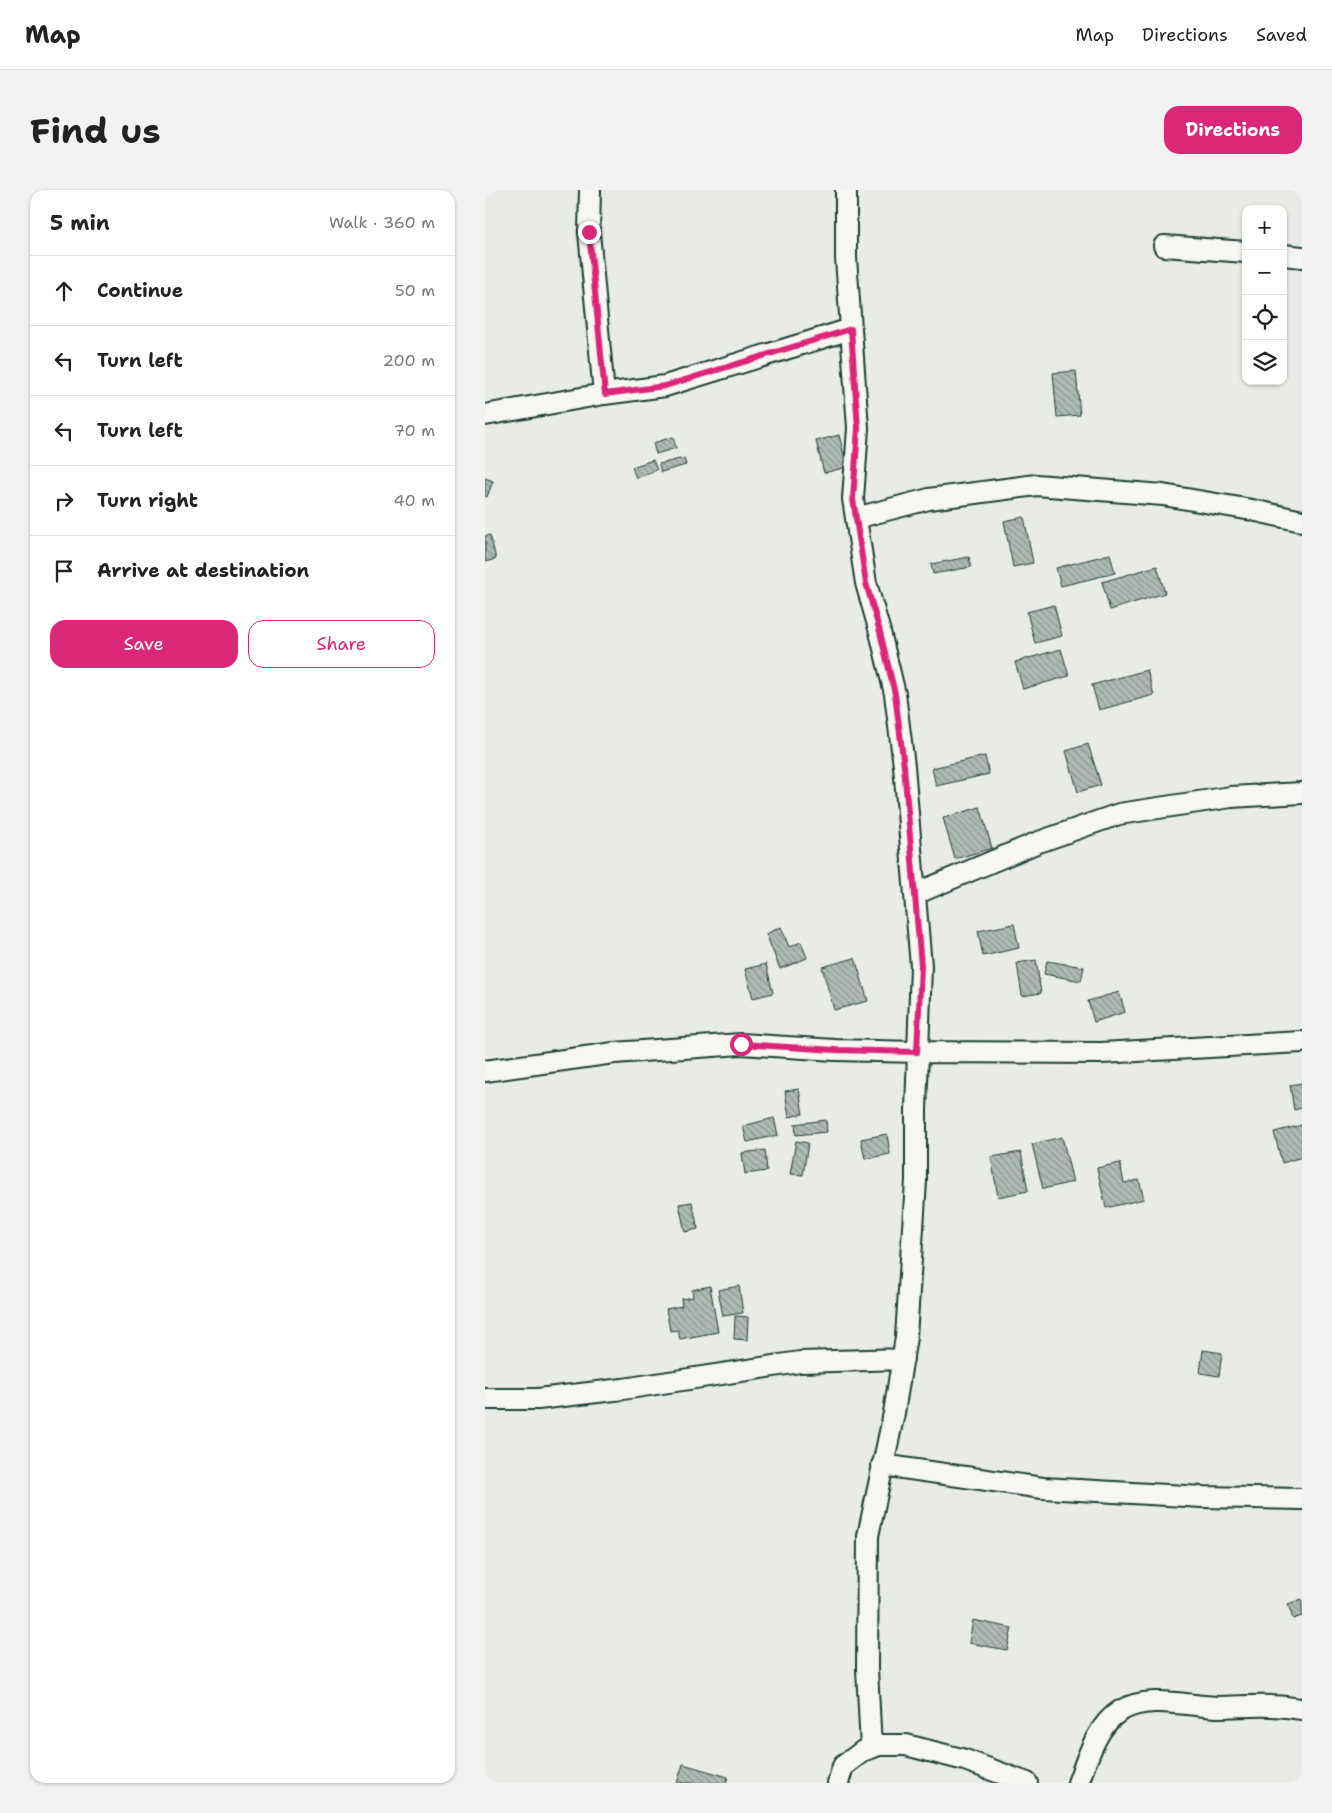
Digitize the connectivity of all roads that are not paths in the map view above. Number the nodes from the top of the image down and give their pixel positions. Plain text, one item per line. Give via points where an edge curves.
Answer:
1 (590, 190) edge
2 (846, 190) edge
3 (1164, 246) dead end
4 (1242, 252) edge
5 (1287, 255) edge
6 (1302, 257) edge
7 (851, 329) junction
8 (605, 394) junction
9 (485, 414) edge
10 (855, 518) junction
11 (1302, 522) edge
12 (1302, 793) edge
13 (915, 894) junction
14 (1302, 1042) edge
15 (917, 1052) junction
16 (485, 1071) edge
17 (903, 1358) junction
18 (485, 1400) edge
19 (881, 1465) junction
20 (1302, 1498) edge
21 (1302, 1709) edge
22 (871, 1748) junction
23 (839, 1783) edge
24 (1027, 1783) edge
25 (1078, 1783) edge

1 - 8 street via 589,232
2 - 7 street
3 - 4 street
5 - 6 street
7 - 8 street via 665,386
7 - 10 street via 858,428 853,499
8 - 9 street
10 - 11 street via 929,499 1036,485 1163,495
10 - 13 street via 866,583 895,694
12 - 13 street via 1231,797 1119,814 1036,843
13 - 15 street via 921,966
14 - 15 street via 1101,1053
15 - 16 street via 741,1044 614,1053
15 - 17 street via 916,1181
17 - 18 street via 799,1362 623,1389 538,1399
17 - 19 street
19 - 20 street via 1043,1488 1203,1497
19 - 22 street via 868,1536 867,1669
21 - 25 street via 1160,1702 1136,1704 1108,1722 1091,1746
22 - 23 street via 843,1766
22 - 24 street via 906,1745 965,1760

